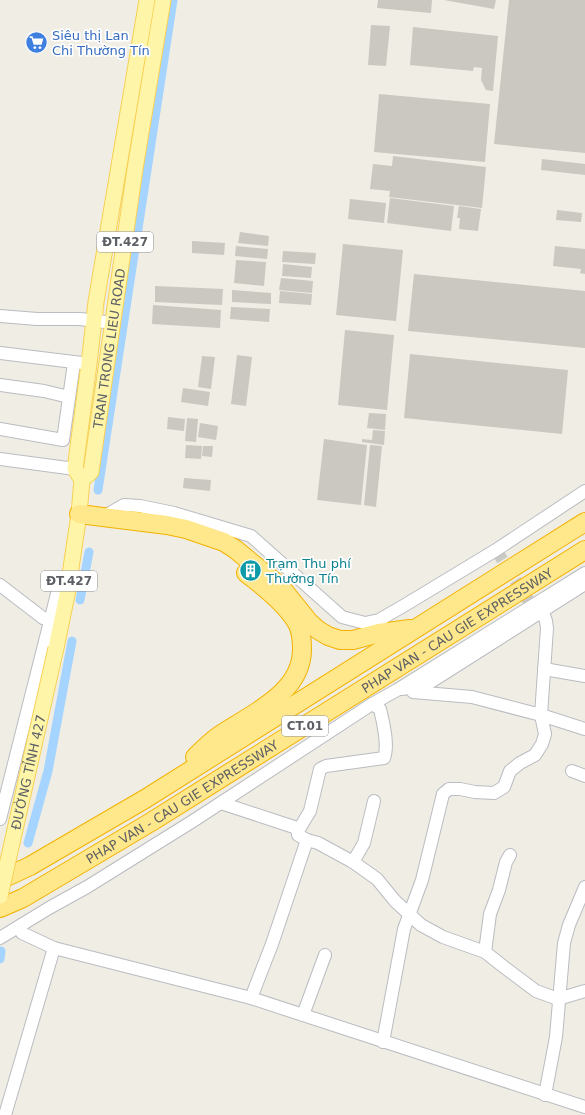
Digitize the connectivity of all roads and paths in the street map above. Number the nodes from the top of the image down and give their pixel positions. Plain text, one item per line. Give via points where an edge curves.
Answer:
1 (147, 0) edge
2 (163, 0) edge
3 (0, 316) edge
4 (94, 320) junction
5 (114, 322) junction
6 (0, 353) edge
7 (74, 363) junction
8 (89, 364) junction
9 (0, 385) edge
10 (69, 397) junction
11 (0, 429) edge
12 (0, 459) edge
13 (79, 474) junction
14 (585, 484) edge
15 (585, 491) edge
16 (79, 514) junction
17 (103, 517) junction
18 (585, 522) edge
19 (206, 536) junction
20 (585, 550) edge
21 (70, 572) junction
22 (585, 573) edge
23 (585, 584) edge
24 (0, 585) edge
25 (542, 610) junction
26 (342, 617) junction
27 (51, 618) junction
28 (415, 629) junction
29 (56, 648) joint
30 (544, 669) junction
31 (585, 676) edge
32 (397, 690) junction
33 (372, 704) junction
34 (541, 714) junction
35 (585, 729) edge
36 (572, 771) dead end
37 (585, 776) edge
38 (145, 798) junction
39 (374, 801) dead end
40 (221, 803) junction
41 (0, 819) edge
42 (298, 831) junction
43 (307, 840) junction
44 (510, 855) dead end
45 (353, 862) junction
46 (0, 880) edge
47 (585, 887) edge
48 (0, 896) edge
49 (0, 908) edge
50 (409, 914) junction
51 (19, 927) junction
52 (0, 938) edge
53 (54, 948) junction
54 (485, 952) junction
55 (325, 955) dead end
56 (585, 991) edge
57 (251, 998) junction
58 (558, 999) junction
59 (303, 1015) junction
60 (384, 1042) junction
61 (545, 1095) junction
62 (585, 1107) edge
63 (5, 1115) edge

1 - 4 main road, TRAN TRONG LIEU ROAD / ĐT.427
2 - 5 main road, TRAN TRONG LIEU ROAD / ĐT.427 via 135,169
3 - 4 street
4 - 5 street
4 - 8 main road, TRAN TRONG LIEU ROAD / ĐT.427
5 - 13 main road, TRAN TRONG LIEU ROAD / ĐT.427 via 91,472
6 - 7 street
7 - 8 street
7 - 10 street
8 - 13 main road, TRAN TRONG LIEU ROAD / ĐT.427
9 - 10 street
10 - 11 street via 63,440
12 - 13 street
13 - 16 main road, TRAN TRONG LIEU ROAD / ĐT.427
14 - 26 street via 405,597 366,618
15 - 26 street via 496,550 379,620 365,623
16 - 17 highway
16 - 21 main road, TRAN TRONG LIEU ROAD / ĐT.427
17 - 19 highway via 167,525
17 - 26 street via 124,504 174,513 251,536
18 - 28 highway, PHAP VAN - CAU GIE EXPRESSWAY / CT.01
19 - 28 highway via 235,549 280,586 309,622 328,636 340,640 353,640 380,633
19 - 38 highway via 212,545 288,610 298,625 302,639 302,654 298,671 290,684 277,696 259,711 219,736
20 - 49 highway, PHAP VAN - CAU GIE EXPRESSWAY / CT.01 via 151,822 22,898
21 - 27 street via 59,586
21 - 29 main road, TRAN TRONG LIEU ROAD / ĐT.427
22 - 32 street
23 - 25 street
24 - 27 street via 44,618
25 - 30 street via 547,628
25 - 32 street via 426,685
27 - 41 street
28 - 38 highway, PHAP VAN - CAU GIE EXPRESSWAY / CT.01
29 - 48 main road, ĐƯỜNG TỈNH 427 / ĐT.427, bridge
30 - 31 street
30 - 34 street
32 - 33 street
32 - 34 street via 472,697
33 - 40 street
33 - 42 street via 380,708 386,749 384,758 320,769 310,811
34 - 35 street
34 - 50 street via 545,734 542,744 535,755 510,770 504,787 494,793 449,789 443,794 422,880
36 - 37 street
38 - 46 highway, PHAP VAN - CAU GIE EXPRESSWAY / CT.01 via 30,866
39 - 45 street via 364,843
40 - 42 street via 297,828
40 - 51 street
42 - 43 street via 298,836
43 - 45 street via 318,843
43 - 57 street
44 - 54 street via 490,914
45 - 50 street via 377,879
47 - 58 street via 564,943
50 - 54 street via 420,925 443,937
50 - 60 street
51 - 52 street
51 - 53 street via 22,933
53 - 57 street
53 - 63 street
54 - 58 street via 536,991
55 - 59 street
56 - 58 street
57 - 59 street
58 - 61 street via 556,1037
59 - 60 street
60 - 61 street
61 - 62 street

